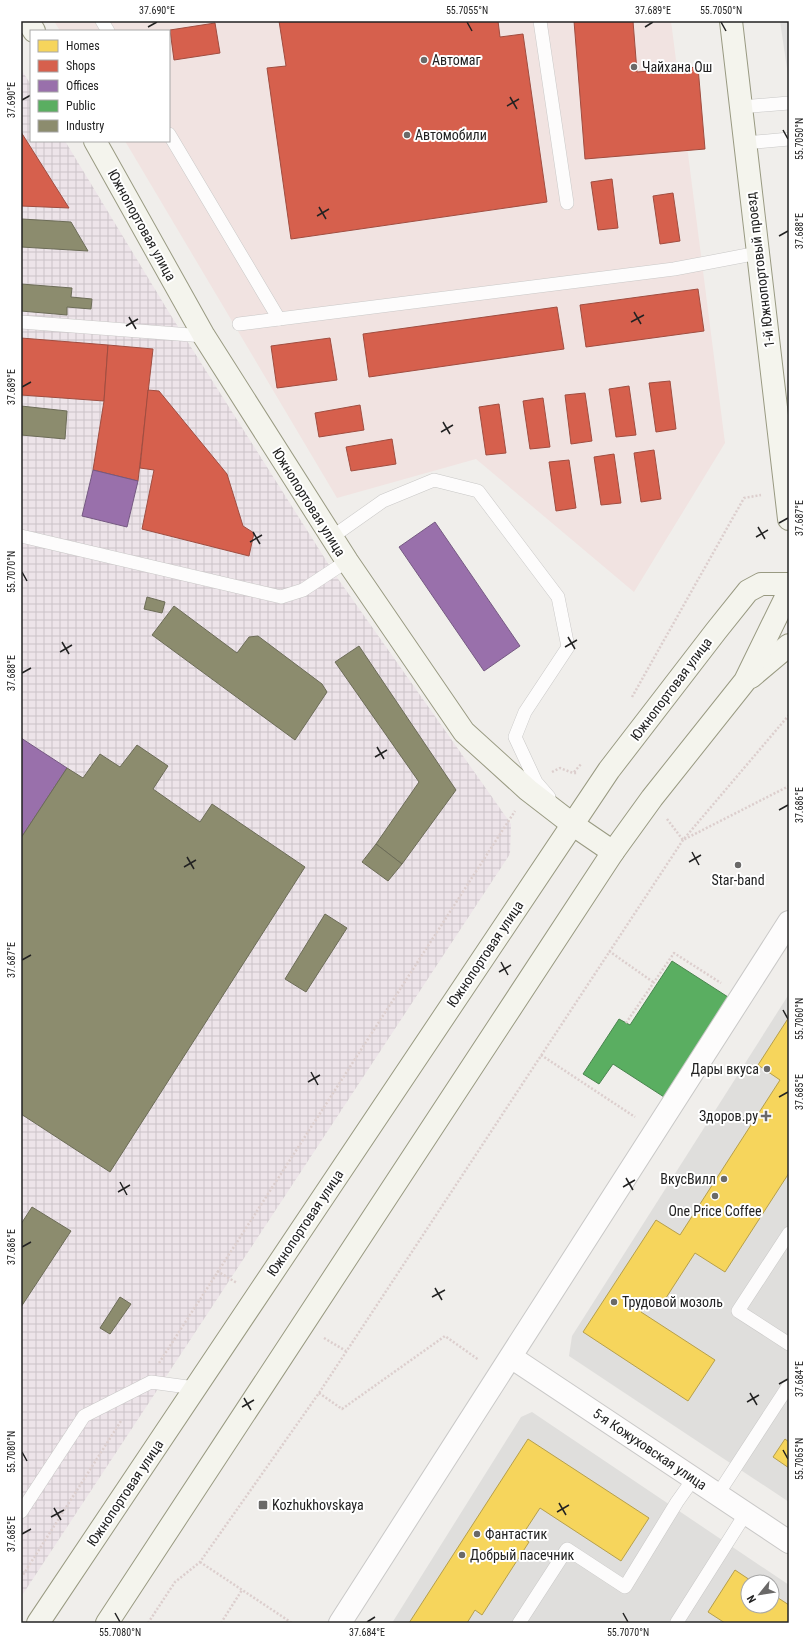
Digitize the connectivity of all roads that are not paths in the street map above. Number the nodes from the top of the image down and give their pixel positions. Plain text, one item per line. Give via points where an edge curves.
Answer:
1 (28, 21) edge
2 (102, 21) edge
3 (540, 21) edge
4 (730, 21) edge
5 (21, 25) edge
6 (33, 30) edge
7 (107, 30) edge
8 (789, 103) edge
9 (741, 107) junction
10 (170, 136) edge
11 (789, 139) edge
12 (96, 142) edge
13 (745, 143) junction
14 (567, 203) dead end
15 (758, 253) junction
16 (279, 319) junction
17 (21, 322) edge
18 (239, 324) dead end
19 (204, 336) junction
20 (789, 519) edge
21 (21, 536) edge
22 (332, 536) junction
23 (347, 562) junction
24 (789, 584) edge
25 (789, 591) edge
26 (789, 645) edge
27 (745, 681) junction
28 (532, 786) junction
29 (572, 824) junction
30 (613, 852) junction
31 (789, 922) edge
32 (789, 1233) edge
33 (789, 1344) edge
34 (511, 1357) junction
35 (789, 1385) edge
36 (196, 1388) junction
37 (694, 1478) junction
38 (718, 1494) junction
39 (21, 1512) edge
40 (746, 1513) junction
41 (789, 1542) edge
42 (38, 1623) edge
43 (107, 1623) edge
44 (340, 1623) edge
45 (519, 1623) edge
46 (678, 1623) edge

1 - 5 lane
1 - 6 main road
2 - 7 lane
3 - 14 lane
4 - 9 main road, 1-й Южнопортовый проезд
8 - 9 lane
9 - 13 main road, 1-й Южнопортовый проезд
10 - 16 lane
11 - 13 lane
12 - 19 main road, Южнопортовая улица
13 - 15 main road, 1-й Южнопортовый проезд
15 - 16 lane via 674,269
15 - 20 main road, 1-й Южнопортовый проезд
16 - 18 lane
17 - 19 lane
19 - 22 main road, Южнопортовая улица
21 - 23 lane via 281,597 303,590
22 - 23 main road, Южнопортовая улица
22 - 28 lane via 383,501 434,480 478,491 558,597 568,647 525,712 515,737
23 - 28 main road, Южнопортовая улица via 464,732
24 - 29 main road, Южнопортовая улица via 762,584 748,591 610,770
25 - 27 main road
26 - 27 main road
27 - 30 main road via 652,798
28 - 29 main road, Южнопортовая улица
29 - 30 main road, Южнопортовая улица
29 - 36 main road, Южнопортовая улица
30 - 43 main road
31 - 34 street
32 - 33 lane via 738,1311
34 - 37 street, 5-я Кожуховская улица
34 - 44 street
35 - 38 lane
36 - 39 lane via 152,1382 84,1416
36 - 42 main road, Южнопортовая улица
37 - 38 street, 5-я Кожуховская улица
37 - 45 lane via 624,1587 567,1549
38 - 40 street, 5-я Кожуховская улица
40 - 41 street, 5-я Кожуховская улица
40 - 46 lane

